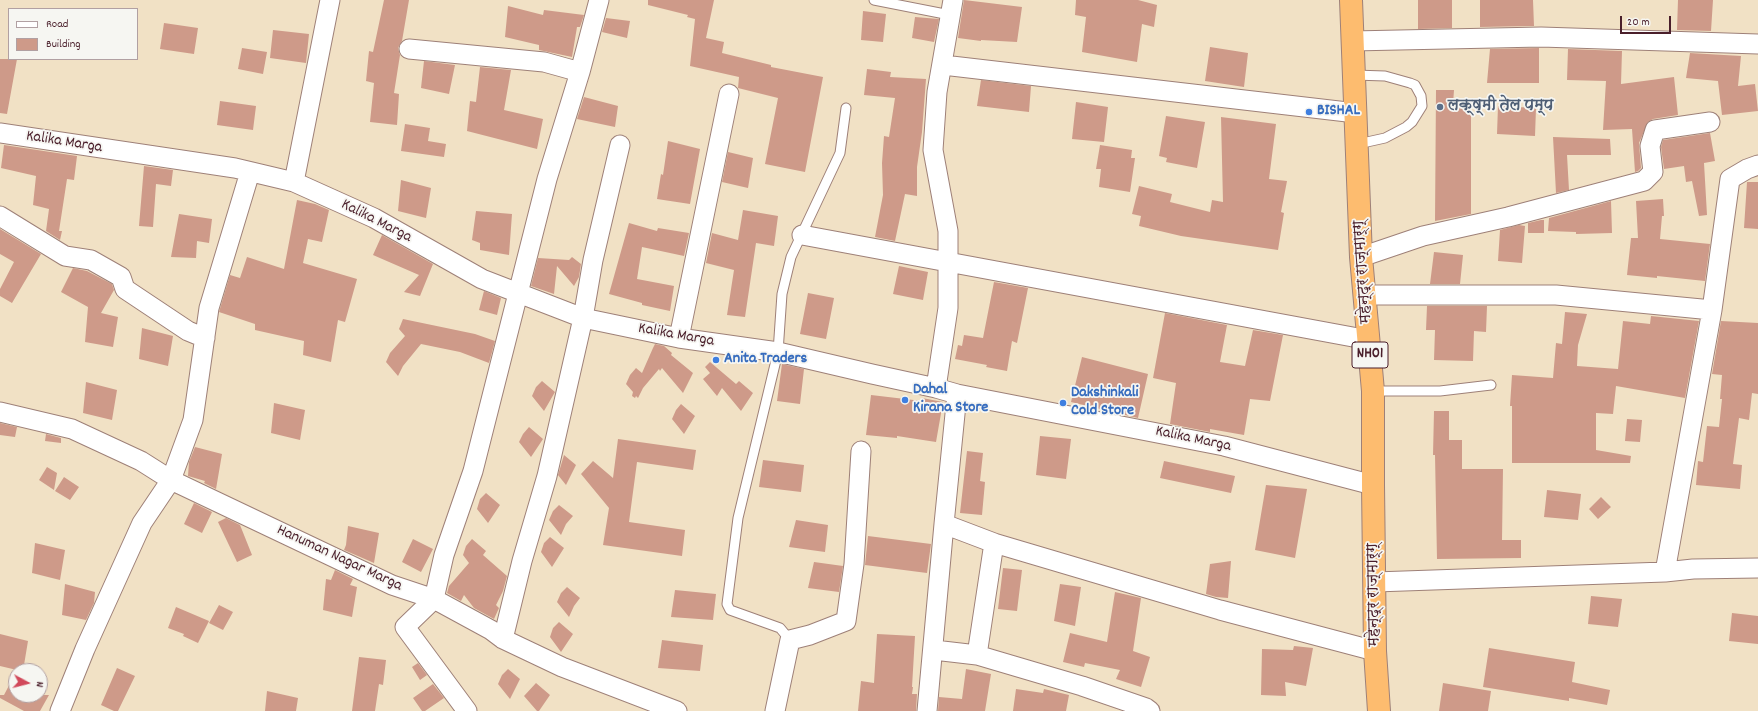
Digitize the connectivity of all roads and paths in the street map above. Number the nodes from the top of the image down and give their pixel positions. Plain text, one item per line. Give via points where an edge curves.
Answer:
1 (330, 0) edge
2 (599, 0) edge
3 (874, 0) edge
4 (1351, 0) edge
5 (952, 8) edge
6 (1352, 41) junction
7 (1758, 44) edge
8 (409, 49) dead end
9 (943, 65) junction
10 (580, 72) junction
11 (1354, 75) junction
12 (729, 94) dead end
13 (846, 108) dead end
14 (1356, 113) junction
15 (1710, 122) dead end
16 (0, 133) edge
17 (1358, 144) junction
18 (620, 145) dead end
19 (1758, 165) edge
20 (250, 172) junction
21 (294, 182) junction
22 (0, 216) edge
23 (802, 235) junction
24 (1361, 257) junction
25 (948, 262) junction
26 (519, 293) junction
27 (1364, 295) junction
28 (1712, 310) junction
29 (583, 318) junction
30 (205, 338) junction
31 (679, 338) junction
32 (1369, 340) junction
33 (778, 352) junction
34 (1491, 385) dead end
35 (936, 388) junction
36 (1373, 390) junction
37 (957, 394) junction
38 (0, 412) edge
39 (861, 451) dead end
40 (171, 480) junction
41 (1373, 484) junction
42 (944, 524) junction
43 (994, 543) junction
44 (1758, 568) edge
45 (1665, 572) junction
46 (1375, 582) junction
47 (434, 599) junction
48 (503, 639) junction
49 (790, 640) junction
50 (934, 650) junction
51 (1375, 651) junction
52 (977, 655) junction
53 (60, 711) edge
54 (467, 711) edge
55 (677, 711) edge
56 (774, 711) edge
57 (927, 711) edge
58 (1150, 711) edge
59 (1379, 711) edge

1 - 21 street
2 - 10 street
3 - 5 lane
4 - 6 highway, महेन्द्र राज्मार्ग् / NH01
5 - 9 street
6 - 7 street via 1541,37
6 - 11 highway, महेन्द्र राज्मार्ग् / NH01
8 - 10 street via 544,62
9 - 14 street
9 - 25 street via 937,92 933,150 948,231
10 - 26 street via 547,178
11 - 14 highway, महेन्द्र राज्मार्ग् / NH01
11 - 17 lane via 1385,76 1410,82 1415,85 1421,96 1422,106 1406,127 1385,138
12 - 31 street
13 - 23 lane via 840,152
14 - 17 highway, महेन्द्र राज्मार्ग् / NH01
15 - 24 street via 1655,130 1650,146 1653,172 1644,181 1424,236
16 - 20 street, Kalika Marga
17 - 24 highway, महेन्द्र राज्मार्ग् / NH01
18 - 29 street via 593,260
19 - 28 street via 1730,179
20 - 21 street, Kalika Marga
20 - 30 street via 209,308
21 - 26 street, Kalika Marga via 374,218 482,279
22 - 30 street via 65,256 91,260 121,277 125,289 188,331
23 - 25 street
23 - 33 lane via 792,257 782,294
24 - 27 highway, महेन्द्र राज्मार्ग् / NH01
25 - 32 street
25 - 35 street via 948,308
26 - 29 street, Kalika Marga
26 - 47 street via 473,471 444,556
27 - 28 street via 1556,294
27 - 32 highway, महेन्द्र राज्मार्ग् / NH01
28 - 45 street
29 - 31 street, Kalika Marga
29 - 48 street via 547,476
30 - 40 street via 193,420
31 - 33 street, Kalika Marga
32 - 36 highway, महेन्द्र राज्मार्ग् / NH01
33 - 35 street, Kalika Marga
33 - 49 lane via 738,518 727,604 730,610 780,628
34 - 36 lane via 1440,391
35 - 37 street, Kalika Marga
36 - 41 highway, महेन्द्र राज्मार्ग् / NH01
37 - 41 street, Kalika Marga via 1224,446
37 - 42 street
38 - 40 street, Hanuman Nagar Marga via 72,429 141,461
39 - 49 street via 854,564 846,621
40 - 47 street, Hanuman Nagar Marga via 392,585
40 - 53 street via 142,524 85,649
41 - 46 highway, महेन्द्र राज्मार्ग् / NH01
42 - 43 street
42 - 50 street
43 - 51 street via 1220,610
43 - 52 street
44 - 45 street
45 - 46 street
46 - 51 highway, महेन्द्र राज्मार्ग् / NH01
47 - 48 street, Hanuman Nagar Marga
47 - 54 street via 405,628
48 - 55 street, Hanuman Nagar Marga via 562,667
49 - 56 street
50 - 52 street
50 - 57 street
51 - 59 highway, महेन्द्र राज्मार्ग् / NH01
52 - 58 street via 1082,686

